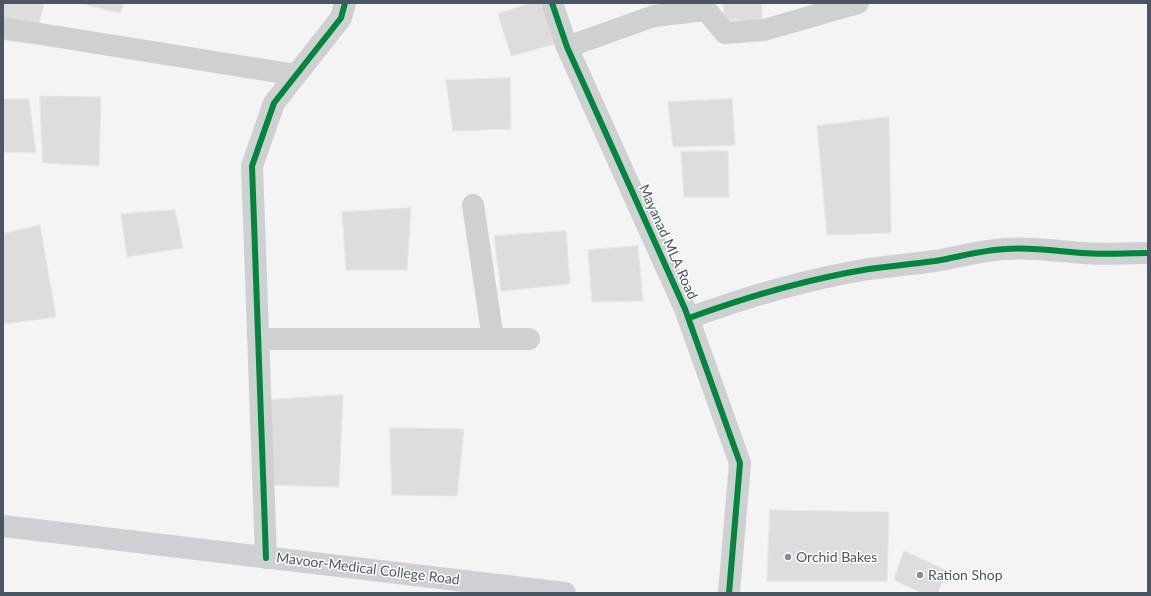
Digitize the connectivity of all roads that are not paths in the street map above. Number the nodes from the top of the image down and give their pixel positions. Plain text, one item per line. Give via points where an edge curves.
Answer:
1 (345, 3) edge
2 (552, 3) edge
3 (858, 3) edge
4 (3, 28) edge
5 (567, 47) junction
6 (296, 74) junction
7 (473, 205) dead end
8 (1148, 252) edge
9 (688, 318) junction
10 (258, 339) junction
11 (493, 339) junction
12 (529, 339) dead end
13 (3, 526) edge
14 (266, 558) junction
15 (460, 587) edge
16 (565, 593) edge
17 (729, 593) edge

1 - 6 street via 341,18
2 - 5 street, Mayanad MLA Road
3 - 5 street via 764,30 726,33 706,10 654,16
4 - 6 street
5 - 9 street, Mayanad MLA Road
6 - 10 street via 274,103 252,166
7 - 11 street
8 - 9 street via 1111,254 1006,249 972,253 815,280
9 - 17 street, Mayanad MLA Road via 740,463
10 - 11 street
10 - 14 street
11 - 12 street
13 - 14 main road, Mavoor-Medical College Road
14 - 15 main road, Mavoor-Medical College Road
15 - 16 main road, Mavoor-Medical College Road

